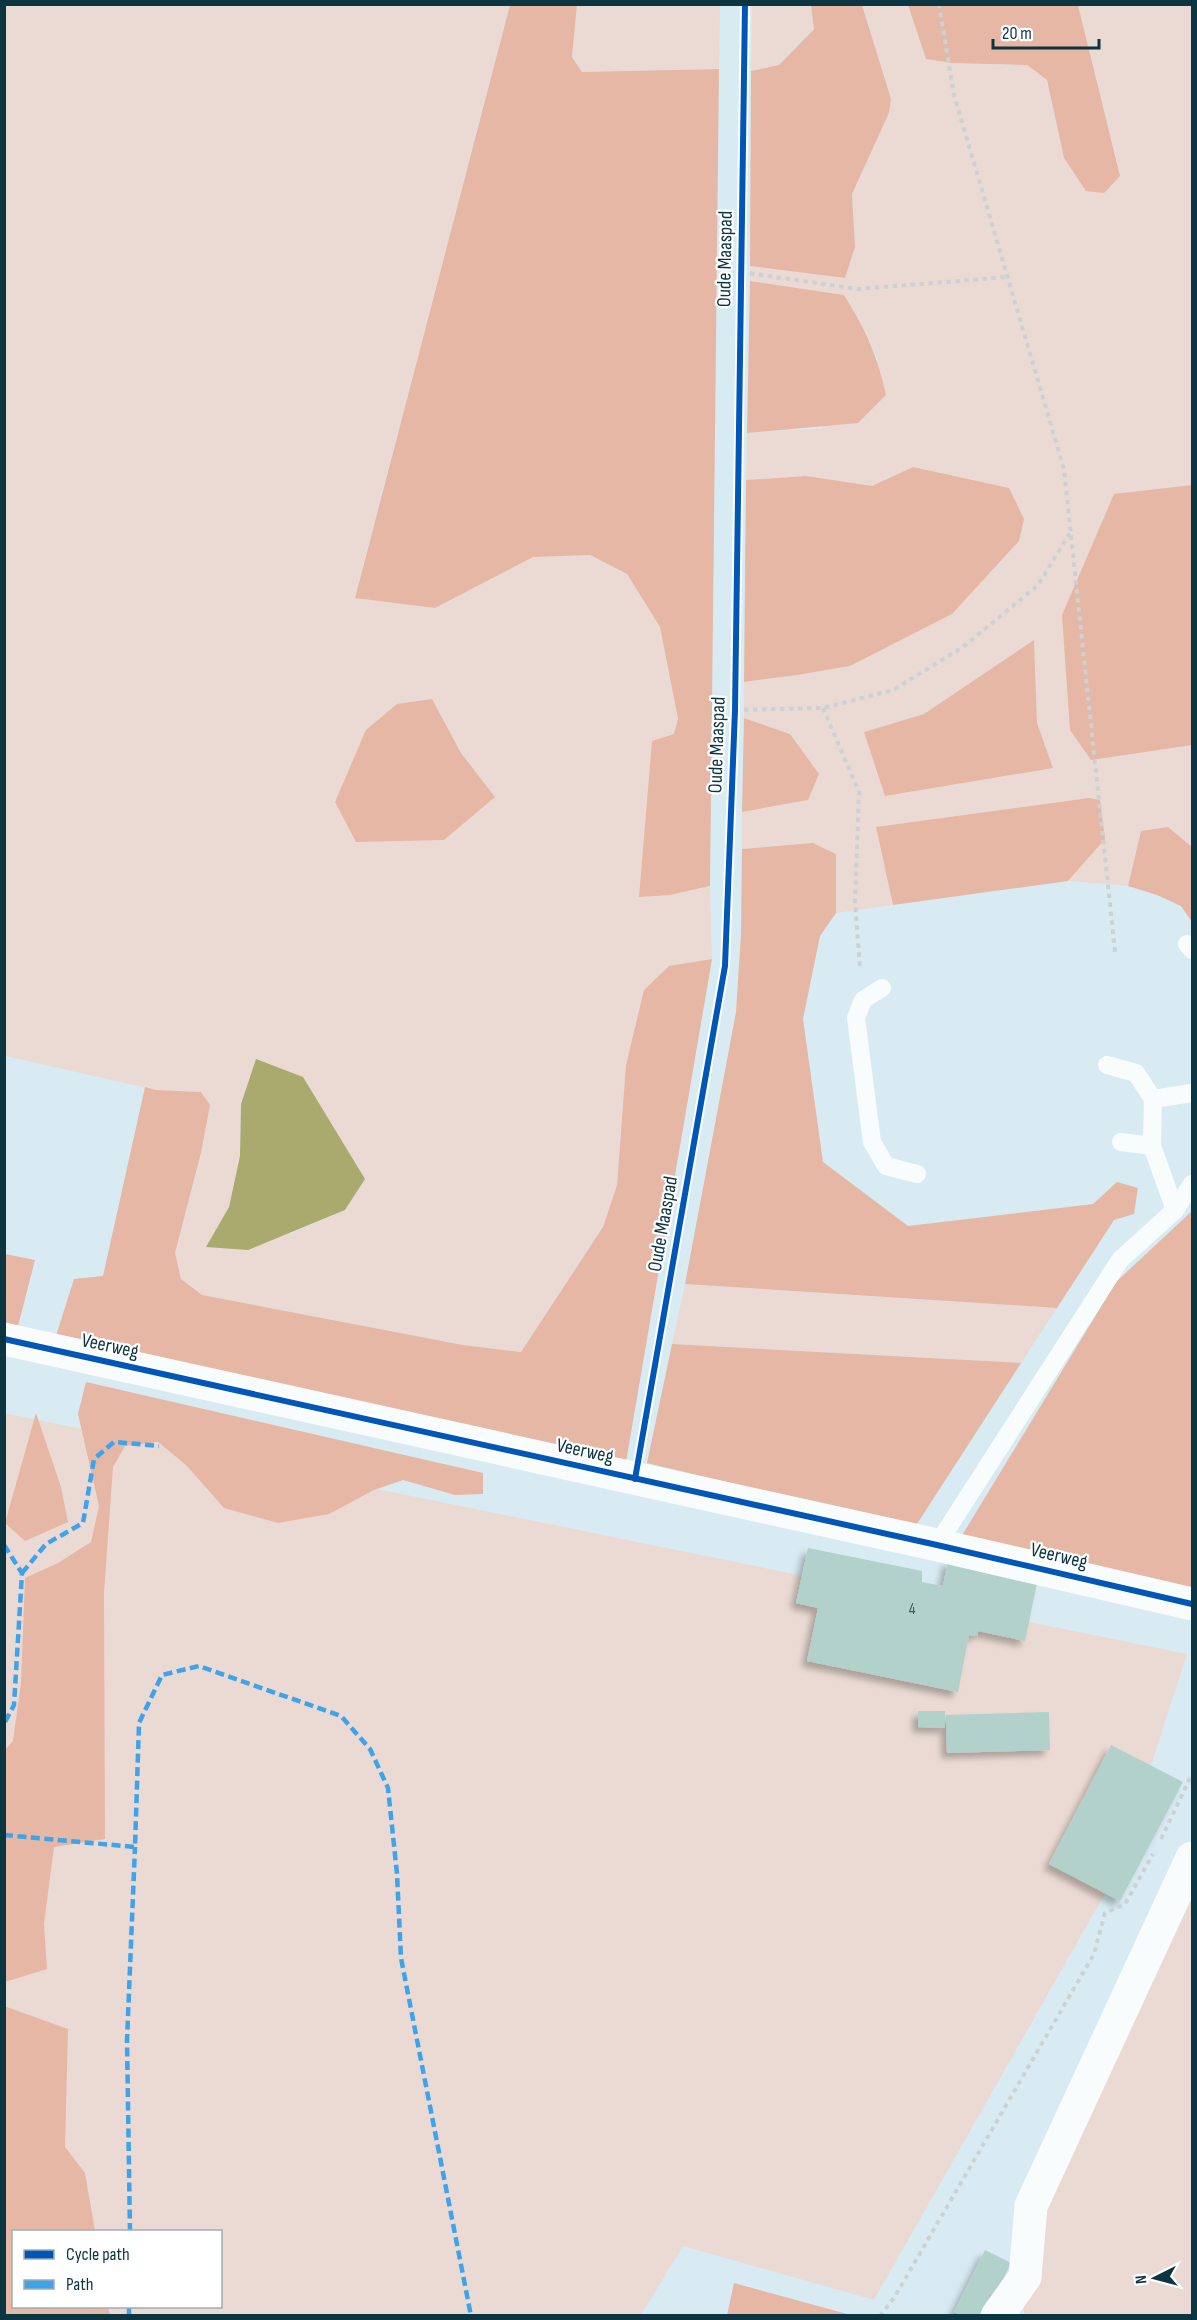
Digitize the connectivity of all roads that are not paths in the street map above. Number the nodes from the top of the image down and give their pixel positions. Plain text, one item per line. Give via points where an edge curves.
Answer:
1 (882, 988) dead end
2 (1107, 1065) dead end
3 (1192, 1093) edge
4 (1153, 1099) junction
5 (1121, 1142) dead end
6 (1152, 1146) junction
7 (917, 1174) dead end
8 (1192, 1184) edge
9 (1174, 1210) junction
10 (4, 1339) edge
11 (937, 1545) junction
12 (1192, 1604) edge
13 (1192, 1858) edge
14 (997, 2316) edge

1 - 7 lane via 863,1000 856,1018 872,1142 886,1166
2 - 4 lane via 1136,1073
3 - 4 lane
4 - 6 lane
5 - 6 lane
6 - 9 lane
8 - 9 lane
9 - 11 lane via 1120,1260
10 - 11 street, Veerweg
11 - 12 street, Veerweg
13 - 14 street via 1031,2206 1025,2277

